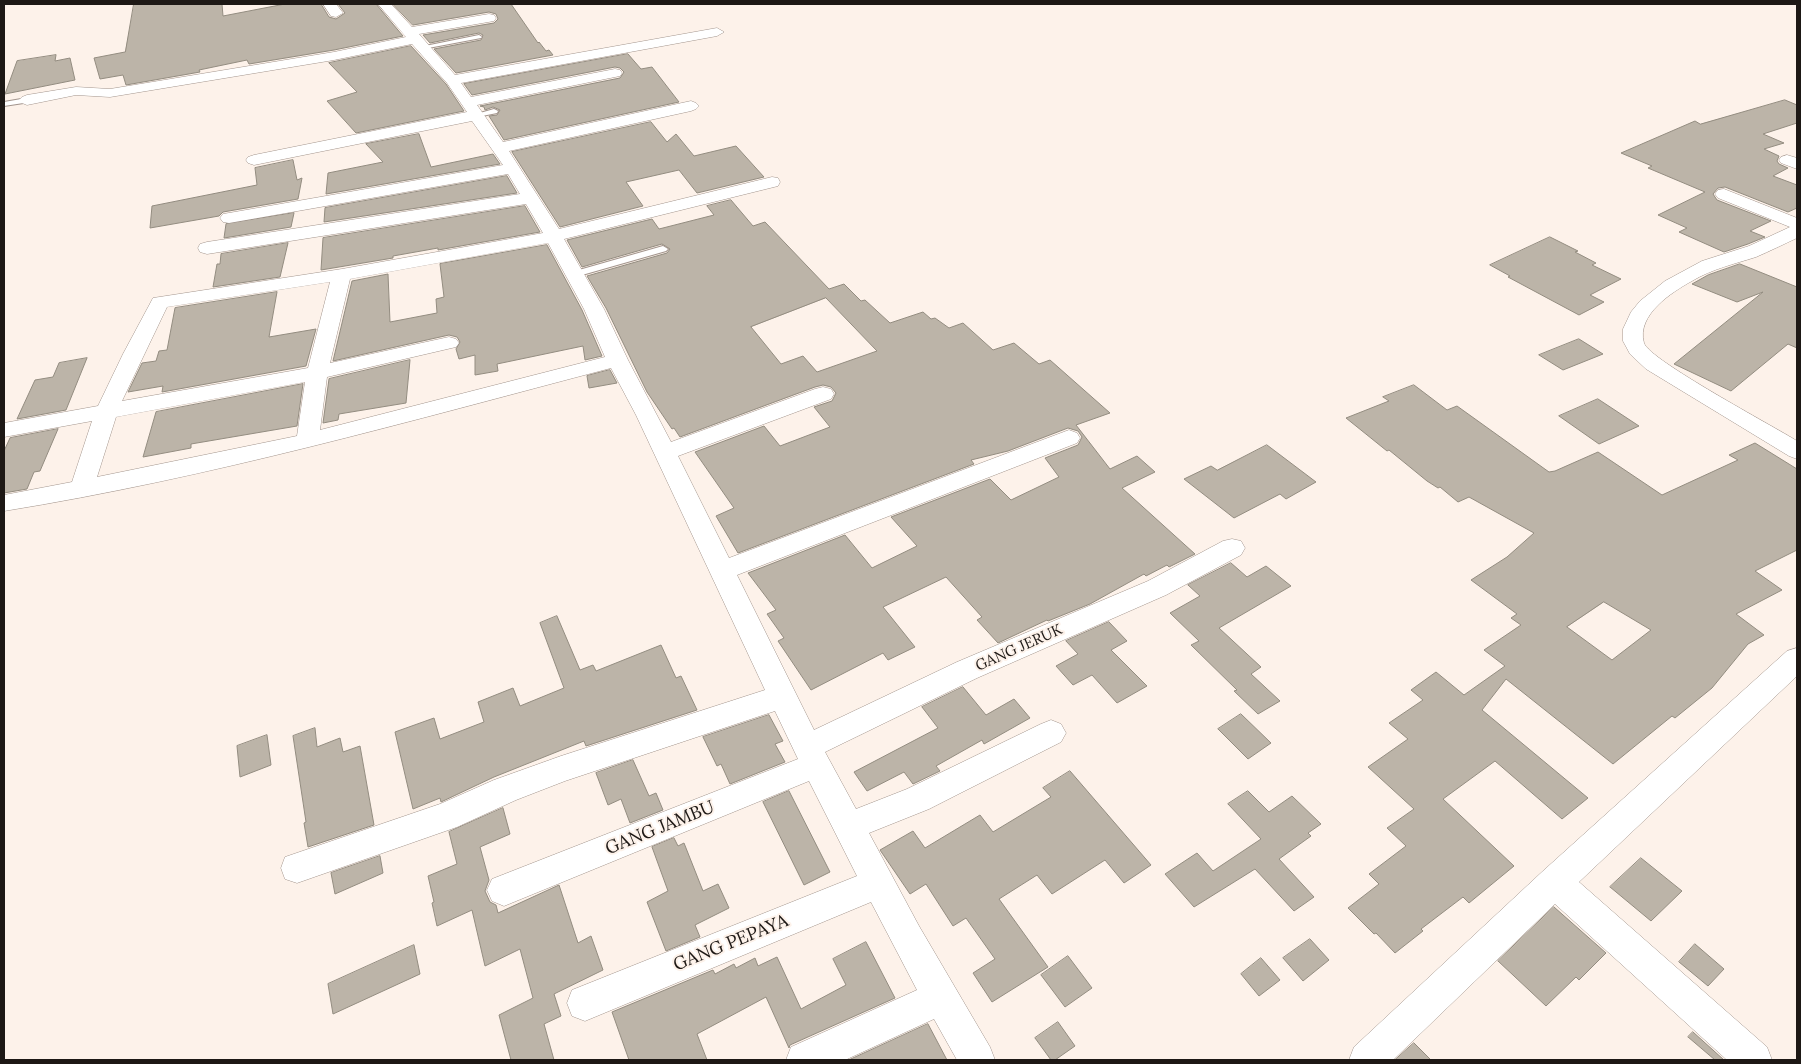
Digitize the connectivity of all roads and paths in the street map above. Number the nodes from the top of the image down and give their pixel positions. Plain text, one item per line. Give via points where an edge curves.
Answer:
1 (384, 4) edge
2 (489, 18) dead end
3 (717, 32) dead end
4 (479, 37) dead end
5 (415, 39) junction
6 (615, 74) dead end
7 (452, 80) junction
8 (27, 100) joint
9 (4, 104) edge
10 (691, 106) dead end
11 (480, 109) junction
12 (499, 148) junction
13 (254, 160) dead end
14 (513, 168) junction
15 (772, 182) dead end
16 (1724, 194) dead end
17 (531, 198) junction
18 (229, 218) dead end
19 (1794, 233) edge
20 (554, 236) junction
21 (207, 248) dead end
22 (663, 249) dead end
23 (575, 274) junction
24 (342, 275) junction
25 (449, 343) dead end
26 (617, 360) junction
27 (316, 373) junction
28 (823, 394) dead end
29 (107, 410) junction
30 (4, 430) edge
31 (1069, 438) dead end
32 (308, 441) junction
33 (1797, 452) edge
34 (664, 453) junction
35 (82, 488) junction
36 (4, 503) edge
37 (1232, 548) dead end
38 (722, 571) junction
39 (1797, 659) edge
40 (782, 697) junction
41 (1051, 733) dead end
42 (811, 756) junction
43 (848, 827) junction
44 (296, 868) dead end
45 (1554, 882) junction
46 (878, 883) junction
47 (504, 890) dead end
48 (941, 997) junction
49 (585, 1003) dead end
50 (804, 1060) edge
51 (977, 1060) edge
52 (1367, 1060) edge
53 (1754, 1060) edge

1 - 5 street
2 - 5 street
3 - 7 street
4 - 5 lane
5 - 7 street
5 - 8 street via 110,94 76,91
6 - 11 street
7 - 11 street
8 - 9 lane
10 - 12 street
11 - 12 street
11 - 13 street
12 - 14 street
14 - 17 street
14 - 18 street
15 - 20 street
16 - 19 street
17 - 20 street
17 - 21 street
19 - 33 street via 1680,280 1649,302 1638,315 1633,327 1633,342 1641,355 1662,370
20 - 23 street
20 - 24 street
22 - 23 lane
23 - 26 street
24 - 27 street
24 - 29 street via 160,302
25 - 27 street
26 - 32 street
26 - 34 street
27 - 29 street
27 - 32 street
28 - 34 street
29 - 30 street
29 - 35 street
31 - 38 street
32 - 35 street
34 - 38 street
35 - 36 street
37 - 42 street, GANG JERUK via 1157,588 968,670
38 - 40 street
39 - 45 street
40 - 42 street
40 - 44 street via 561,769 446,817
41 - 43 street via 926,796
42 - 43 street
42 - 47 street, GANG JAMBU
43 - 46 street
45 - 52 street
45 - 53 street
46 - 48 street
46 - 49 street, GANG PEPAYA
48 - 50 street
48 - 51 street

